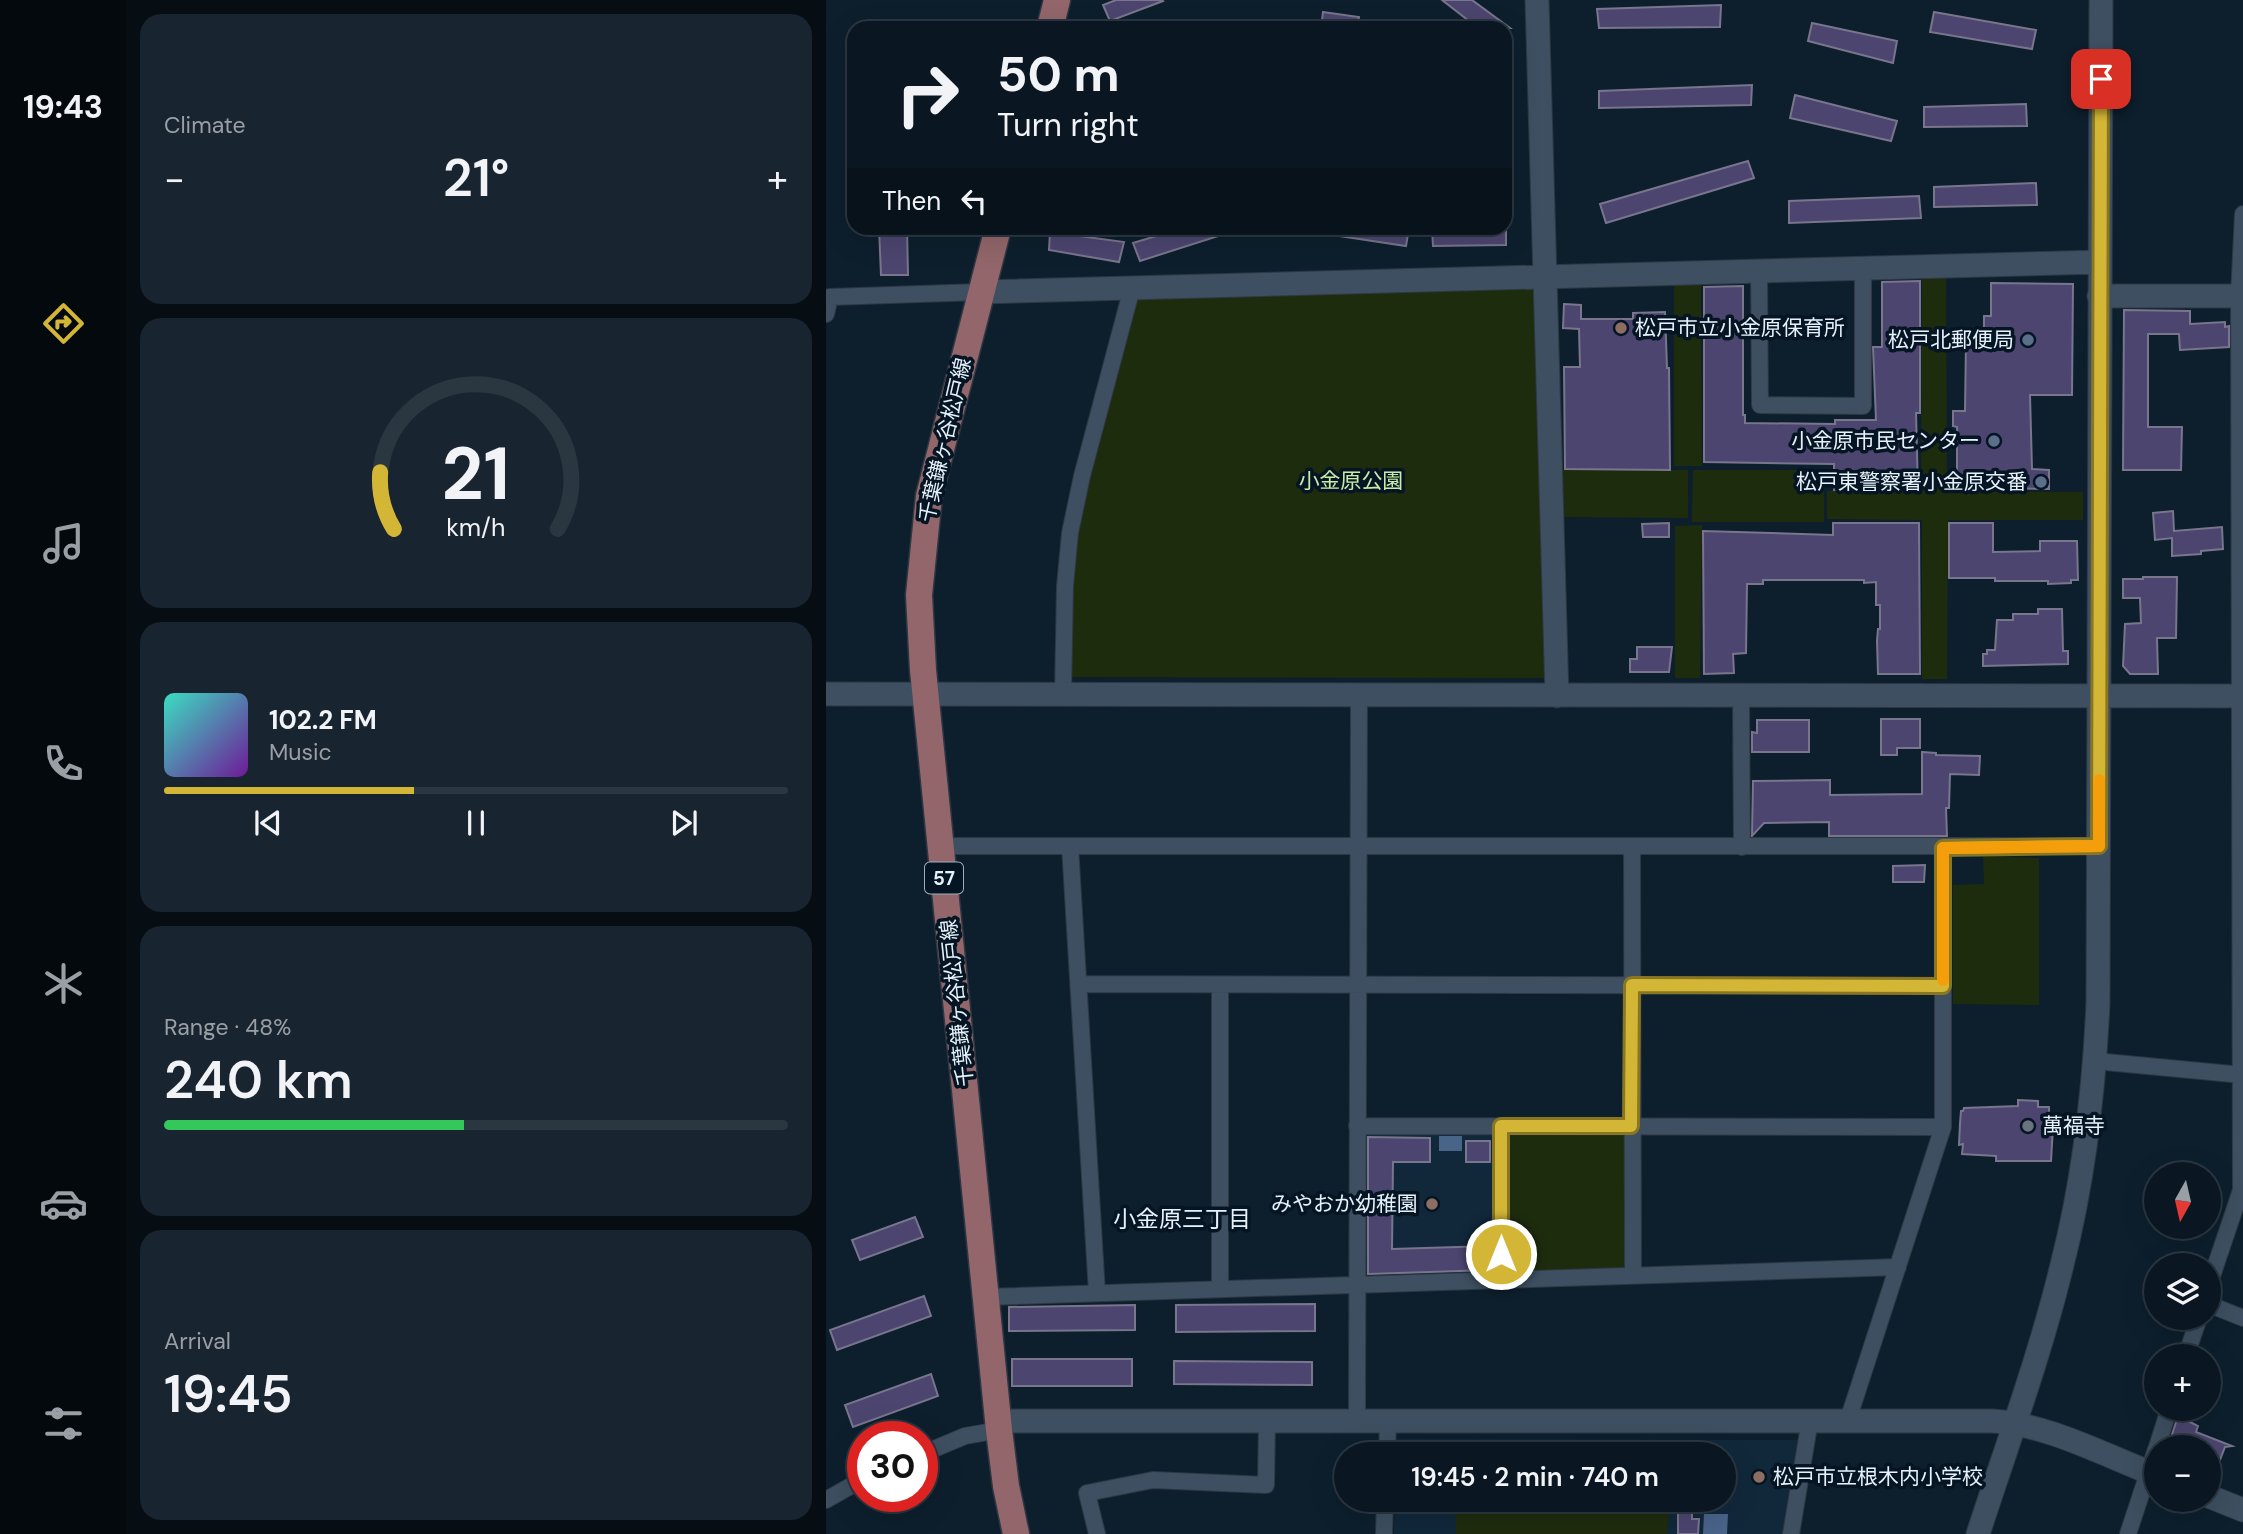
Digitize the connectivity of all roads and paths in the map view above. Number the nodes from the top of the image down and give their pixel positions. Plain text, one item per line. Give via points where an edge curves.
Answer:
1 (1057, 0) edge
2 (1537, 0) edge
3 (2101, 0) edge
4 (1052, 21) edge
5 (2243, 214) edge
6 (996, 235) edge
7 (2099, 262) junction
8 (1863, 269) junction
9 (1759, 271) junction
10 (1545, 277) junction
11 (1132, 288) junction
12 (980, 292) junction
13 (2099, 296) junction
14 (2241, 296) edge
15 (826, 314) edge
16 (826, 694) edge
17 (925, 694) junction
18 (1063, 694) junction
19 (1359, 694) junction
20 (1556, 696) junction
21 (1741, 696) junction
22 (2098, 696) junction
23 (2242, 696) edge
24 (941, 845) junction
25 (1070, 846) junction
26 (2099, 846) junction
27 (1357, 847) junction
28 (1632, 847) junction
29 (1742, 847) junction
30 (1943, 848) junction
31 (2242, 859) edge
32 (2242, 972) edge
33 (1079, 984) junction
34 (1357, 984) junction
35 (1220, 985) junction
36 (1632, 985) junction
37 (1943, 986) junction
38 (2095, 1061) junction
39 (2241, 1075) edge
40 (1357, 1126) junction
41 (1501, 1126) junction
42 (1631, 1126) junction
43 (1943, 1127) junction
44 (2242, 1191) edge
45 (2220, 1253) edge
46 (1898, 1267) junction
47 (1633, 1275) junction
48 (1501, 1279) junction
49 (1356, 1283) junction
50 (1220, 1289) junction
51 (1097, 1293) junction
52 (986, 1297) junction
53 (2221, 1309) edge
54 (2243, 1318) edge
55 (1267, 1420) junction
56 (1357, 1420) junction
57 (1388, 1420) junction
58 (1810, 1420) junction
59 (1848, 1420) junction
60 (2014, 1422) junction
61 (998, 1425) junction
62 (1387, 1442) edge
63 (938, 1447) edge
64 (2144, 1471) edge
65 (847, 1488) edge
66 (2144, 1494) edge
67 (826, 1500) edge
68 (2221, 1501) edge
69 (2243, 1510) edge
70 (1385, 1512) edge
71 (1016, 1534) edge
72 (1097, 1534) edge
73 (1384, 1534) edge
74 (1791, 1534) edge
75 (1979, 1534) edge
76 (2128, 1534) edge

1 - 4 main road
2 - 10 street
3 - 7 street
5 - 14 street
6 - 12 main road, 千葉鎌ヶ谷松戸線 / 57
7 - 8 street
7 - 13 street
8 - 9 street
8 - 9 street via 1863,406 1760,405
9 - 10 street
10 - 11 street
10 - 20 street
11 - 12 street
11 - 18 street via 1070,533
12 - 15 street via 830,297
12 - 17 main road, 千葉鎌ヶ谷松戸線 / 57 via 929,496 919,595
13 - 14 street
13 - 22 street
14 - 23 street
16 - 17 street
17 - 18 street
17 - 24 main road, 千葉鎌ヶ谷松戸線 / 57
18 - 19 street
19 - 20 street
19 - 27 street
20 - 21 street
21 - 22 street
21 - 29 street
22 - 23 street
22 - 26 street
23 - 31 street
24 - 25 street
24 - 52 main road, 千葉鎌ヶ谷松戸線 / 57
25 - 27 street
25 - 33 street
26 - 30 street
26 - 38 street
27 - 28 street
27 - 34 street
28 - 29 street
28 - 36 street
29 - 30 street
30 - 37 street
31 - 32 street
32 - 39 street
33 - 35 street
33 - 51 street
34 - 35 street
34 - 36 street
34 - 40 street
35 - 50 street
36 - 37 street
36 - 42 street
37 - 43 street
38 - 39 street
38 - 60 street via 2086,1145 2062,1266
39 - 44 street
40 - 41 street
40 - 49 street
41 - 42 street
41 - 48 street
42 - 43 street
42 - 47 street
43 - 46 street
44 - 45 street
46 - 47 street
46 - 59 street
47 - 48 street
48 - 49 street
49 - 50 street
49 - 56 street
50 - 51 street
51 - 52 street
52 - 61 main road, 千葉鎌ヶ谷松戸線 / 57
53 - 54 street
55 - 56 street
55 - 61 street
55 - 72 street via 1266,1485 1153,1480 1087,1493
56 - 57 street
57 - 58 street
57 - 62 street
58 - 59 street
58 - 74 street
59 - 60 street
60 - 64 street
60 - 75 street
61 - 63 street
61 - 71 main road, 千葉鎌ヶ谷松戸線 / 57
65 - 67 street
66 - 76 street
68 - 69 street
70 - 73 street

